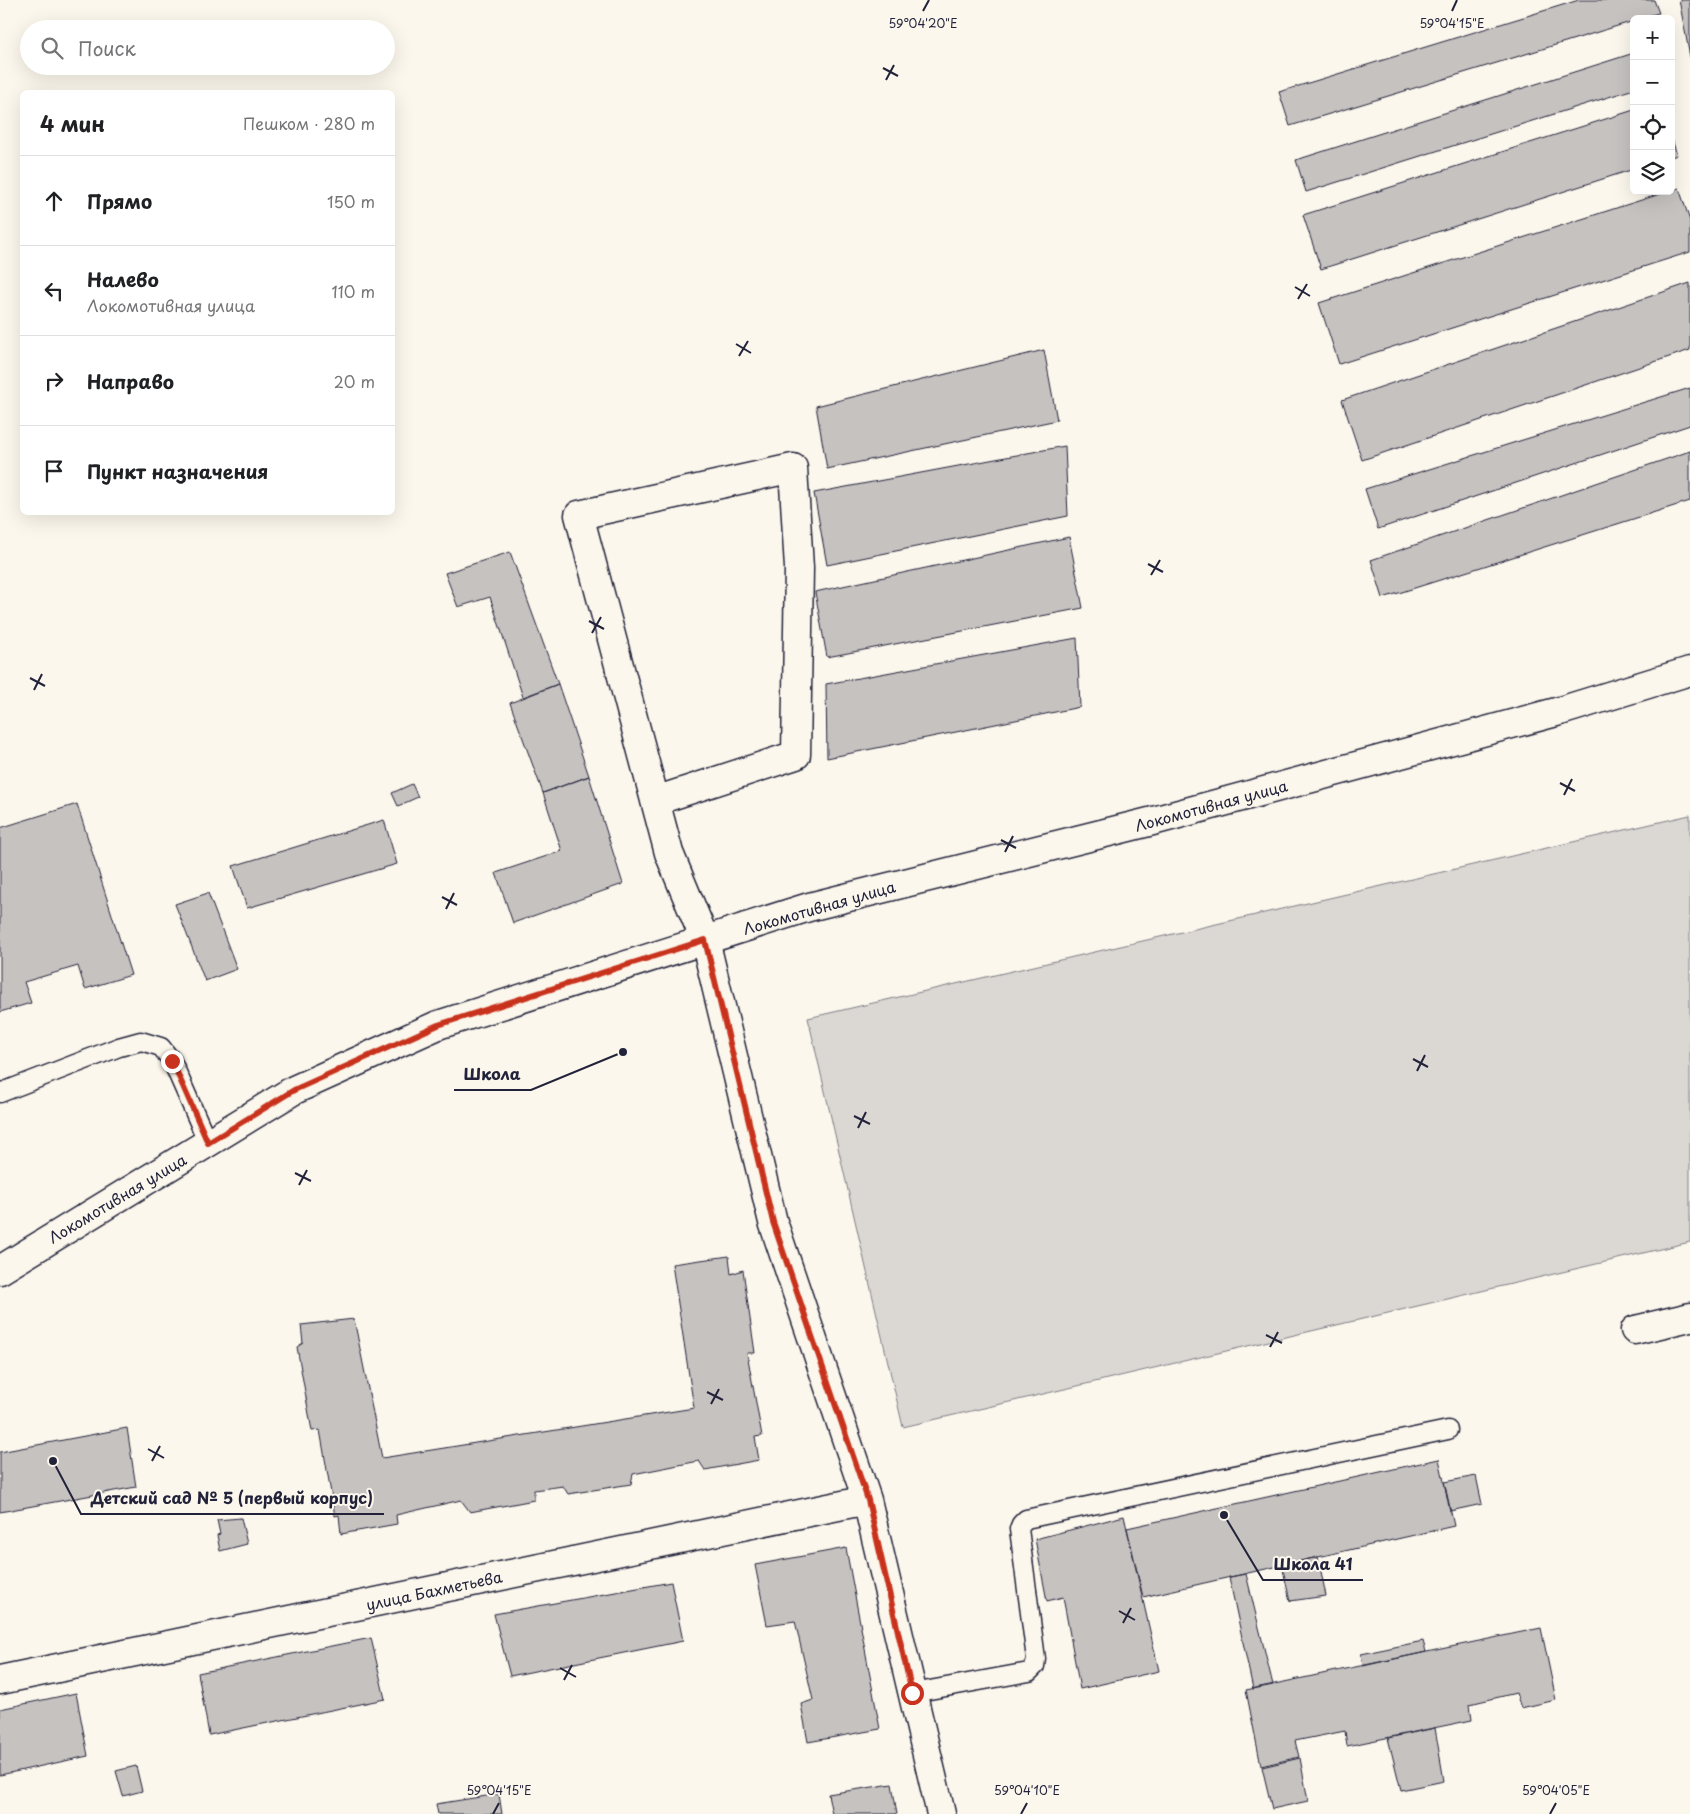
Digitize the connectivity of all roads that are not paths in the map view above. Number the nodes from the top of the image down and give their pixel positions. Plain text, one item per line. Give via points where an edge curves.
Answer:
1 (1690, 671) edge
2 (655, 801) junction
3 (705, 940) junction
4 (0, 1093) edge
5 (208, 1143) junction
6 (0, 1270) edge
7 (1690, 1317) edge
8 (1635, 1330) dead end
9 (1448, 1430) dead end
10 (868, 1500) junction
11 (0, 1680) edge
12 (912, 1693) junction
13 (941, 1814) edge

1 - 3 street, Локомотивная улица via 1560,711 1162,819 809,907
2 - 2 street via 579,515 793,468 799,568 796,755
2 - 3 street via 669,853
3 - 5 street, Локомотивная улица via 438,1025 294,1090
3 - 10 street via 773,1222
4 - 5 lane via 141,1041 161,1047 172,1061
5 - 6 street, Локомотивная улица
7 - 8 street
9 - 12 lane via 1026,1519 1019,1529 1035,1666 1029,1672
10 - 11 street, улица Бахметьева
10 - 12 street
12 - 13 street

